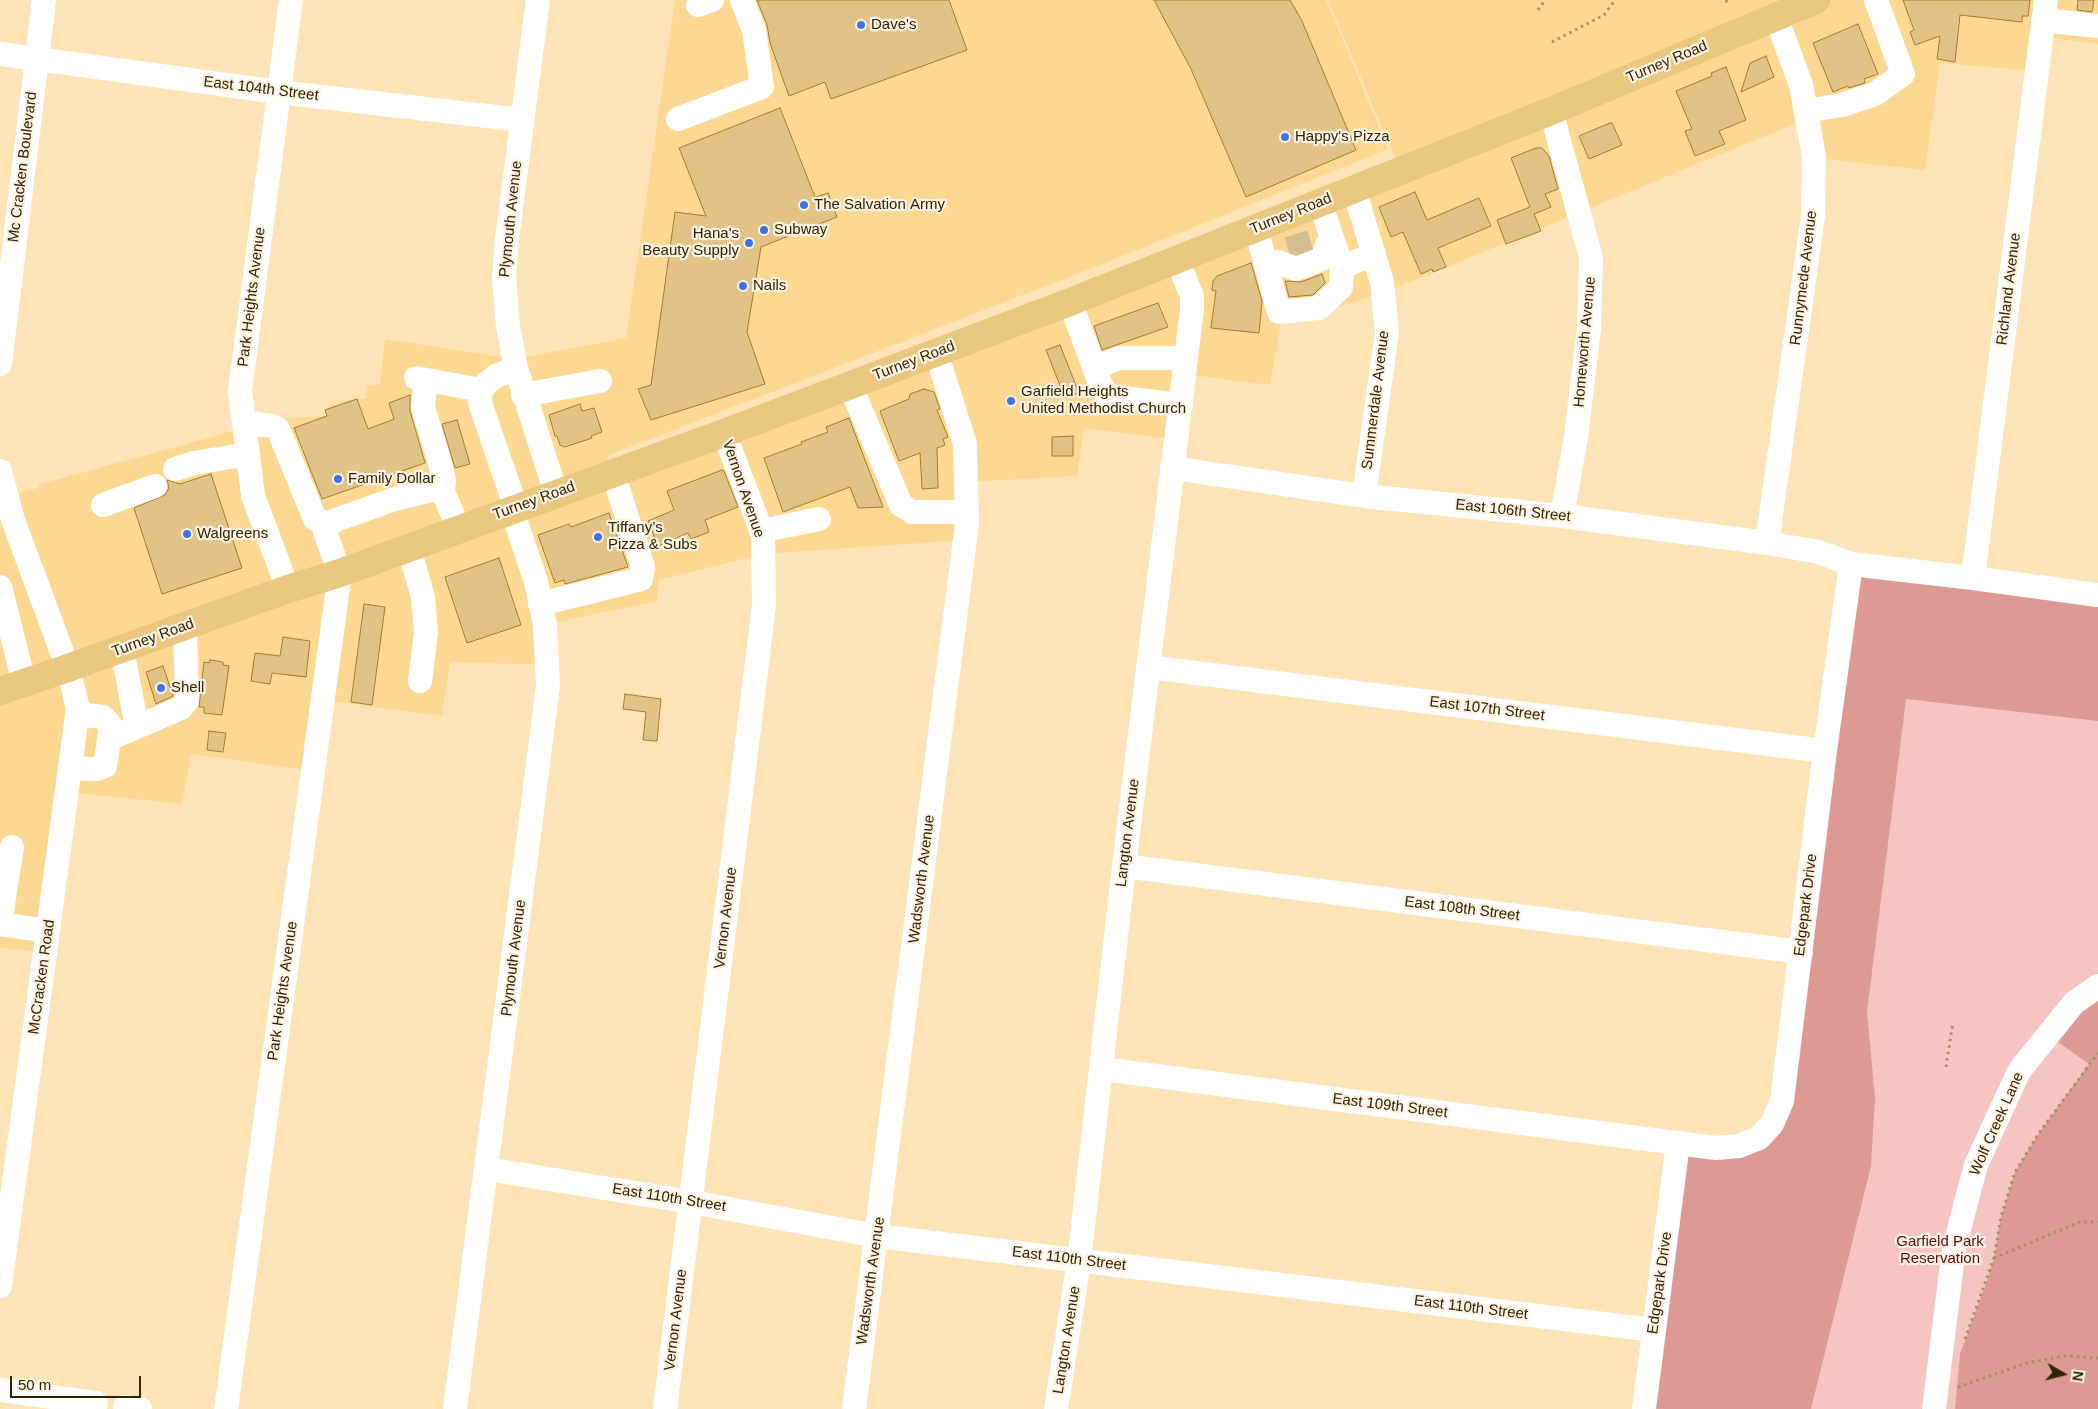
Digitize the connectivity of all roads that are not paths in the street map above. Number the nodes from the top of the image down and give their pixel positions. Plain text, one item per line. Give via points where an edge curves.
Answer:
1 (44, 0) edge
2 (291, 0) edge
3 (538, 0) edge
4 (742, 0) edge
5 (1816, 0) edge
6 (1876, 0) edge
7 (2045, 10) edge
8 (1776, 17) junction
9 (2098, 26) edge
10 (0, 54) edge
11 (36, 58) junction
12 (278, 92) junction
13 (1550, 111) junction
14 (1806, 111) junction
15 (678, 118) dead end
16 (522, 120) junction
17 (1354, 189) junction
18 (1320, 203) junction
19 (1256, 229) junction
20 (1326, 243) junction
21 (1374, 254) junction
22 (1278, 259) junction
23 (1177, 260) junction
24 (1342, 267) junction
25 (1070, 302) junction
26 (936, 352) junction
27 (1186, 358) junction
28 (0, 364) edge
29 (516, 368) junction
30 (1095, 368) junction
31 (600, 381) dead end
32 (850, 385) junction
33 (481, 390) junction
34 (523, 395) junction
35 (1181, 405) junction
36 (244, 422) junction
37 (724, 433) junction
38 (248, 457) junction
39 (1172, 468) junction
40 (0, 471) edge
41 (614, 472) junction
42 (176, 474) dead end
43 (154, 482) dead end
44 (443, 492) junction
45 (556, 493) junction
46 (1364, 496) junction
47 (101, 500) dead end
48 (514, 509) junction
49 (966, 512) junction
50 (1562, 516) junction
51 (819, 519) dead end
52 (330, 522) junction
53 (459, 529) junction
54 (761, 531) junction
55 (1767, 544) junction
56 (409, 548) junction
57 (1851, 564) junction
58 (31, 568) junction
59 (340, 573) junction
60 (1973, 578) junction
61 (0, 582) edge
62 (288, 589) junction
63 (2098, 596) edge
64 (540, 604) junction
65 (185, 626) junction
66 (6, 644) edge
67 (122, 649) junction
68 (1148, 667) junction
69 (68, 668) junction
70 (420, 681) dead end
71 (12, 687) edge
72 (77, 714) junction
73 (137, 727) junction
74 (109, 740) junction
75 (1825, 751) junction
76 (70, 768) junction
77 (12, 847) dead end
78 (1124, 866) junction
79 (0, 924) edge
80 (48, 931) junction
81 (1801, 952) junction
82 (2098, 986) edge
83 (1102, 1069) junction
84 (1678, 1143) junction
85 (487, 1169) junction
86 (691, 1202) junction
87 (877, 1236) junction
88 (1079, 1261) junction
89 (0, 1286) edge
90 (1654, 1330) junction
91 (0, 1390) edge
92 (96, 1403) dead end
93 (226, 1409) edge
94 (455, 1409) edge
95 (664, 1409) edge
96 (854, 1409) edge
97 (1056, 1409) edge
98 (1644, 1409) edge
99 (1934, 1409) edge

1 - 11 street, Mc Cracken Boulevard
2 - 12 street, Park Heights Avenue
3 - 16 street, Plymouth Avenue
4 - 15 street via 754,30 762,87
5 - 8 main road, Turney Road
6 - 14 street via 1903,74 1875,94 1842,105
7 - 9 street
7 - 60 street, Richland Avenue
8 - 13 main road, Turney Road
8 - 14 street, Runnymede Avenue via 1801,85
10 - 11 street, East 104th Street
11 - 12 street, East 104th Street
11 - 28 street, Mc Cracken Boulevard
12 - 16 street, East 104th Street
12 - 36 street, Park Heights Avenue via 240,392
13 - 17 main road, Turney Road
13 - 50 street, Homeworth Avenue via 1591,258 1589,328 1576,438
14 - 55 street, Runnymede Avenue via 1814,156 1813,216
16 - 29 street, Plymouth Avenue via 504,277
17 - 18 main road, Turney Road
17 - 21 street, Summerdale Avenue
18 - 19 main road, Turney Road
18 - 20 street
19 - 22 street
19 - 23 main road, Turney Road
20 - 22 street via 1322,259 1296,269
20 - 24 street
21 - 24 street
21 - 46 street, Summerdale Avenue via 1382,282 1387,332
22 - 24 street via 1279,312 1319,308 1341,287
23 - 25 main road, Turney Road
23 - 27 street, Langton Avenue via 1192,296
25 - 26 main road, Turney Road
25 - 30 street
26 - 32 main road, Turney Road
26 - 49 street, Wadsworth Avenue via 965,444
27 - 30 street via 1119,358
27 - 35 street, Langton Avenue
29 - 33 street via 496,376
29 - 34 street, Plymouth Avenue
30 - 35 street via 1107,396
31 - 34 street
32 - 37 main road, Turney Road
32 - 49 street via 901,505 912,512
33 - 44 street via 421,379 423,407 441,467
33 - 48 street, Plymouth Avenue via 480,403
34 - 45 street, Plymouth Avenue
35 - 39 street, Langton Avenue
36 - 38 street, Park Heights Avenue
36 - 52 street via 278,429 315,518
37 - 41 main road, Turney Road
37 - 54 street, Vernon Avenue
38 - 42 street via 194,463
38 - 62 street, Park Heights Avenue via 253,496
39 - 46 street, East 106th Street
39 - 68 street, Langton Avenue
40 - 58 street via 13,520
41 - 45 main road, Turney Road
41 - 64 street via 643,567 641,579
43 - 47 street
44 - 52 street via 432,490 395,499
44 - 53 street
45 - 48 main road, Turney Road
46 - 50 street, East 106th Street
48 - 53 main road, Turney Road
48 - 64 street, Plymouth Avenue
49 - 87 street, Wadsworth Avenue
50 - 55 street, East 106th Street
51 - 54 street
52 - 59 street via 325,532
53 - 56 main road, Turney Road
54 - 86 street, Vernon Avenue via 764,606
55 - 57 street, East 106th Street via 1819,552
56 - 59 main road, Turney Road
56 - 70 street via 423,597 426,632
57 - 60 street
57 - 75 street, Edgepark Drive
58 - 61 street
58 - 69 street
59 - 62 main road, Turney Road
59 - 93 street, Park Heights Avenue
60 - 63 street
61 - 66 street
62 - 65 main road, Turney Road
64 - 85 street, Plymouth Avenue via 545,625 548,686
65 - 67 main road, Turney Road
65 - 73 street via 187,701 181,708
66 - 71 street
67 - 69 main road, Turney Road
67 - 73 street
68 - 75 street, East 107th Street
68 - 78 street, Langton Avenue
69 - 71 main road, Turney Road
69 - 72 street, McCracken Road
72 - 74 street via 103,717 111,726
72 - 76 street, McCracken Road
73 - 74 street
74 - 76 street via 105,766
75 - 81 street, Edgepark Drive
76 - 80 street, McCracken Road
77 - 79 street
78 - 81 street, East 108th Street
78 - 83 street, Langton Avenue
79 - 80 street
80 - 89 street, McCracken Road
81 - 84 street, Edgepark Drive via 1782,1101 1772,1124 1759,1138 1739,1146 1716,1148
82 - 99 street, Wolf Creek Lane via 2074,1003 2019,1071 1976,1165 1954,1248
83 - 84 street, East 109th Street
83 - 88 street, Langton Avenue
84 - 90 street, Edgepark Drive
85 - 86 street, East 110th Street
85 - 94 street, Plymouth Avenue
86 - 87 street, East 110th Street
86 - 95 street, Vernon Avenue
87 - 88 street, East 110th Street
87 - 96 street, Wadsworth Avenue
88 - 90 street, East 110th Street
88 - 97 street, Langton Avenue
90 - 98 street, Edgepark Drive
91 - 92 street

